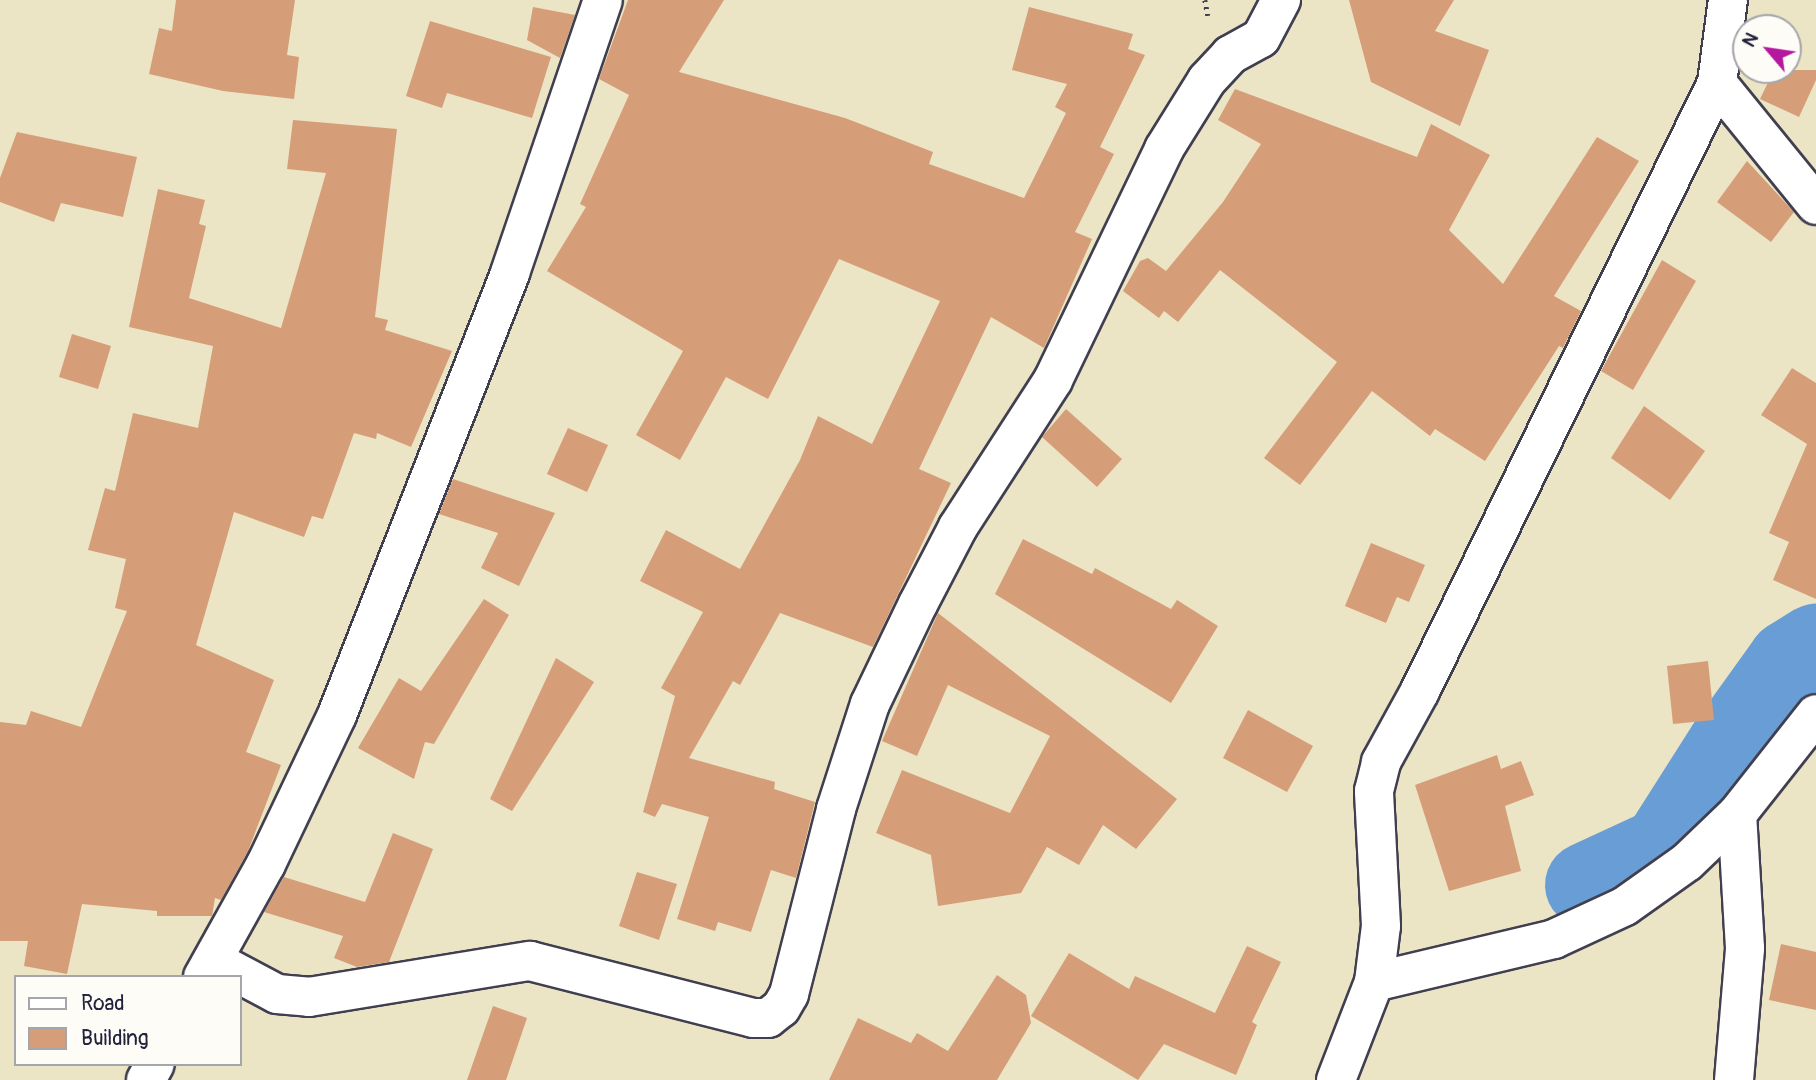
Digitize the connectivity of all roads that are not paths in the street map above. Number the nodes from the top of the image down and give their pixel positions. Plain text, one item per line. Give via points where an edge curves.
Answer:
1 (603, 0) edge
2 (1281, 0) edge
3 (1728, 0) edge
4 (1717, 83) junction
5 (1816, 205) edge
6 (1816, 714) edge
7 (1737, 814) junction
8 (208, 968) edge
9 (227, 975) edge
10 (242, 981) edge
11 (1374, 982) junction
12 (1336, 1080) edge
13 (1734, 1080) edge

1 - 8 street via 510,273 337,715 266,864
2 - 10 street via 1261,38 1230,55 1207,80 1164,149 1053,380 958,527 918,604 870,704 836,809 789,994 781,1008 768,1018 753,1018 530,961 309,997 277,994
3 - 4 street
4 - 5 street
4 - 11 street via 1425,681 1381,762 1374,791 1381,926
6 - 7 street
7 - 11 street via 1687,862 1625,906 1554,939
7 - 13 street via 1745,948
8 - 9 street
11 - 12 street

